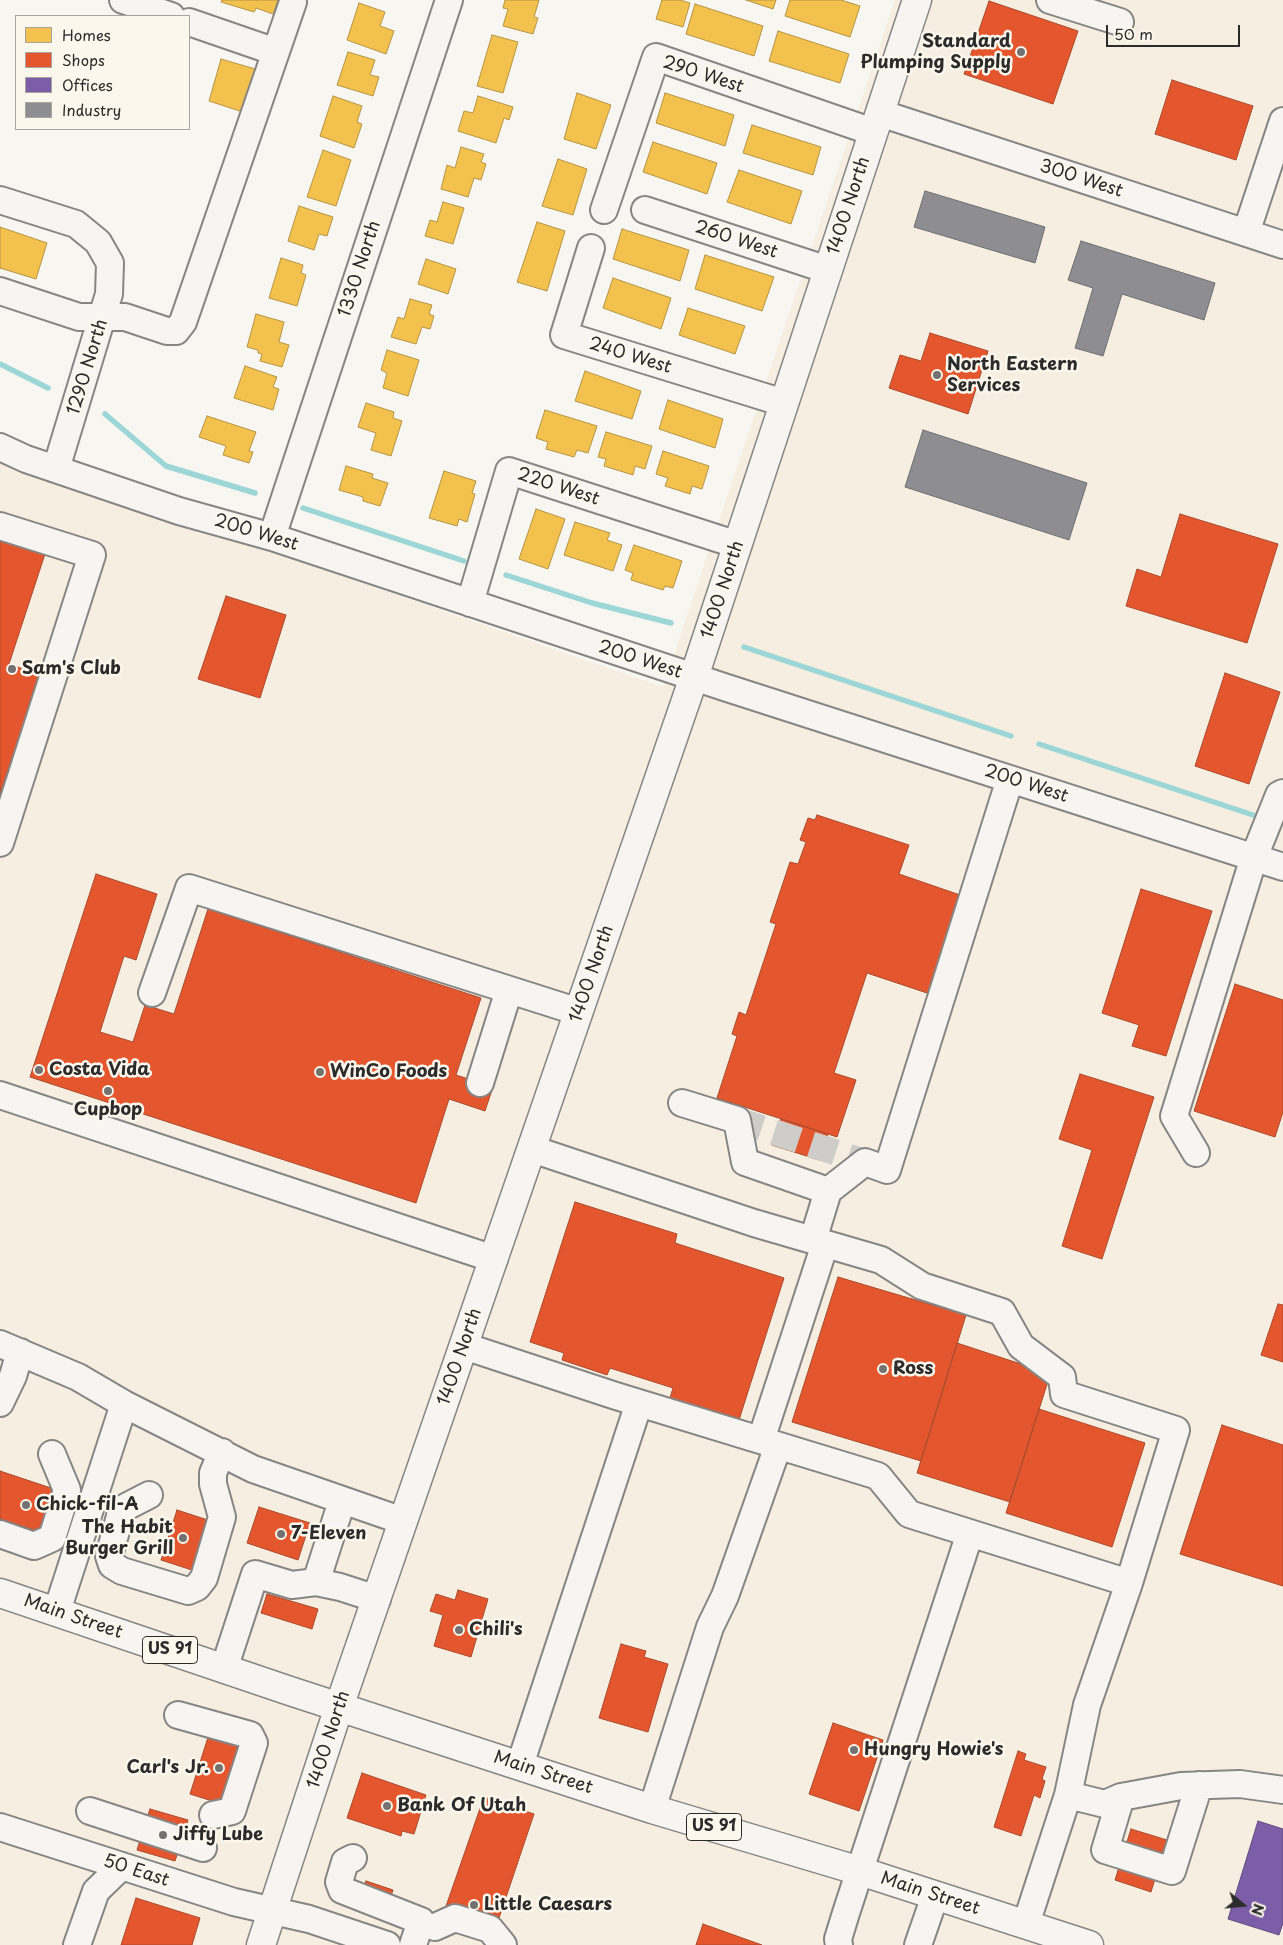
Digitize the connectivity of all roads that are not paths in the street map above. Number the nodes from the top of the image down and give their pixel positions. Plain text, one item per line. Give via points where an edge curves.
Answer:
1 (123, 0) edge
2 (448, 0) edge
3 (917, 0) edge
4 (1050, 0) edge
5 (293, 2) dead end
6 (168, 15) edge
7 (190, 22) edge
8 (1120, 22) dead end
9 (276, 52) junction
10 (1283, 121) edge
11 (876, 123) junction
12 (0, 200) edge
13 (604, 210) dead end
14 (644, 210) dead end
15 (1246, 233) junction
16 (1283, 245) edge
17 (591, 248) dead end
18 (828, 270) junction
19 (0, 291) edge
20 (103, 318) junction
21 (784, 403) junction
22 (0, 447) edge
23 (56, 469) junction
24 (0, 526) edge
25 (272, 537) junction
26 (738, 545) junction
27 (470, 603) junction
28 (694, 677) junction
29 (1010, 779) junction
30 (1281, 794) edge
31 (0, 843) edge
32 (1259, 846) junction
33 (1283, 867) edge
34 (509, 990) junction
35 (152, 993) dead end
36 (579, 1012) junction
37 (480, 1083) dead end
38 (0, 1095) edge
39 (682, 1103) dead end
40 (532, 1149) junction
41 (1196, 1153) dead end
42 (828, 1190) junction
43 (819, 1242) junction
44 (494, 1259) junction
45 (464, 1346) junction
46 (10, 1348) edge
47 (0, 1403) edge
48 (639, 1403) junction
49 (124, 1404) junction
50 (770, 1443) junction
51 (222, 1452) junction
52 (52, 1454) dead end
53 (149, 1495) dead end
54 (342, 1501) junction
55 (404, 1521) junction
56 (970, 1533) junction
57 (0, 1534) edge
58 (316, 1582) junction
59 (1129, 1582) junction
60 (0, 1593) edge
61 (377, 1599) junction
62 (57, 1611) junction
63 (224, 1669) junction
64 (340, 1707) junction
65 (178, 1715) dead end
66 (520, 1766) junction
67 (1199, 1785) junction
68 (1283, 1790) edge
69 (1068, 1795) junction
70 (1121, 1797) junction
71 (652, 1809) junction
72 (90, 1811) dead end
73 (213, 1816) dead end
74 (0, 1827) edge
75 (203, 1848) dead end
76 (353, 1858) dead end
77 (122, 1866) junction
78 (860, 1871) junction
79 (935, 1896) junction
80 (272, 1910) junction
81 (428, 1924) junction
82 (1026, 1924) junction
83 (77, 1945) edge
84 (261, 1945) edge
85 (387, 1945) edge
86 (413, 1945) edge
87 (502, 1945) edge
88 (839, 1945) edge
89 (918, 1945) edge
90 (1089, 1945) edge

1 - 6 street
2 - 25 street, 1330 North
3 - 11 main road, 1400 North
4 - 8 street
5 - 9 street
7 - 9 street
9 - 20 street via 183,322 176,330 167,331 125,317
10 - 15 street
11 - 13 street, 290 West via 656,57
11 - 15 street, 300 West
11 - 18 main road, 1400 North
12 - 20 street, 1290 North via 76,224 98,242 110,263 109,294
14 - 18 street, 260 West
15 - 16 street, 300 West
17 - 21 street, 240 West via 564,336
18 - 21 main road, 1400 North
19 - 20 street via 79,317
20 - 23 street, 1290 North
21 - 26 main road, 1400 North
22 - 23 street, 200 West via 26,460
23 - 25 street, 200 West via 179,511
24 - 31 street via 92,555
25 - 27 street, 200 West
26 - 27 street, 220 West via 509,471
26 - 28 main road, 1400 North
27 - 28 street, 200 West
28 - 29 street, 200 West
28 - 36 main road, 1400 North
29 - 32 street, 200 West
29 - 42 street via 887,1170 865,1162
30 - 32 street
32 - 33 street, 200 West
32 - 41 street via 1174,1116
34 - 35 street via 189,888
34 - 36 street
34 - 37 street
36 - 40 main road, 1400 North
38 - 44 street
39 - 42 street via 737,1120 745,1162
40 - 43 street
40 - 44 main road, 1400 North
42 - 43 street
43 - 50 street
43 - 59 street via 881,1260 922,1286 1002,1312 1021,1346 1062,1377 1064,1394 1176,1430
44 - 45 main road, 1400 North
45 - 48 street
45 - 55 main road, 1400 North
46 - 47 street via 13,1376
46 - 49 street via 78,1377
48 - 50 street
48 - 66 street
49 - 51 street
49 - 62 street
50 - 56 street via 878,1476 909,1514
50 - 71 street via 725,1596 710,1627
51 - 53 street via 213,1484 222,1517 204,1578 197,1587 188,1591 112,1565 108,1556 122,1509
51 - 54 street via 253,1469
52 - 57 street via 67,1490 52,1538 34,1546
54 - 55 street
54 - 58 street
55 - 61 main road, 1400 North
56 - 59 street
56 - 78 street
58 - 61 street
58 - 63 street via 292,1586 255,1574
59 - 69 street via 1087,1705
60 - 62 main road, Main Street / US 91
61 - 64 main road, 1400 North
62 - 63 main road, Main Street / US 91
63 - 64 main road, Main Street / US 91
64 - 66 main road, Main Street / US 91
64 - 80 main road, 1400 North
65 - 73 street via 250,1735 254,1743 232,1811
66 - 71 main road, Main Street / US 91
67 - 68 street via 1240,1784
67 - 70 street
67 - 70 street via 1172,1872 1105,1850
69 - 70 street via 1104,1804
69 - 82 street
71 - 78 main road, Main Street / US 91
72 - 75 street
74 - 77 street, 50 East
76 - 81 street via 345,1862 339,1882 342,1890
77 - 80 street, 50 East via 234,1902
77 - 83 street via 96,1891
78 - 79 main road, Main Street / US 91
78 - 88 street via 838,1939
79 - 82 main road, Main Street / US 91
79 - 89 street
80 - 84 main road, 1400 North
80 - 85 street, 50 East
81 - 86 street
81 - 87 street via 455,1918 490,1929
82 - 90 main road, Main Street / US 91

